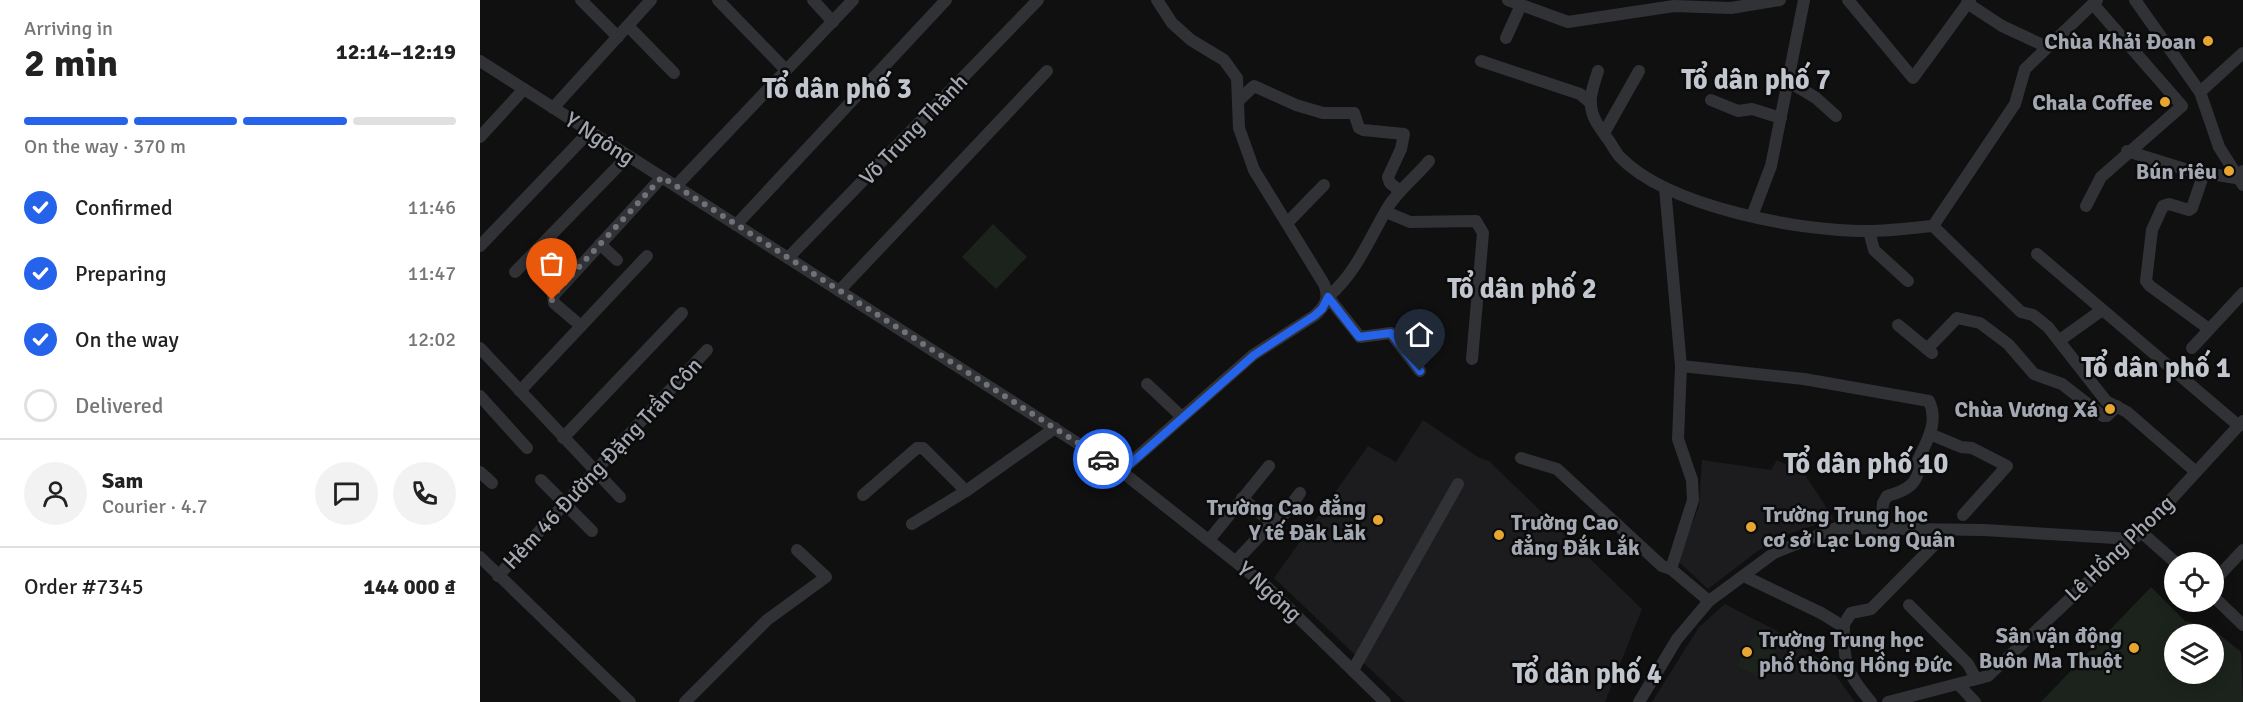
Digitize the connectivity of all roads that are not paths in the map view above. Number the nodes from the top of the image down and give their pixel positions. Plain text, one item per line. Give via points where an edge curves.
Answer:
1 (581, 0) edge
2 (651, 0) edge
3 (718, 0) edge
4 (813, 0) edge
5 (853, 0) edge
6 (946, 0) edge
7 (1038, 0) edge
8 (1157, 0) edge
9 (1508, 0) edge
10 (1628, 0) edge
11 (1780, 0) edge
12 (1804, 0) edge
13 (1848, 0) edge
14 (2134, 0) edge
15 (1969, 2) edge
16 (2095, 2) edge
17 (1521, 5) junction
18 (1626, 13) junction
19 (833, 22) junction
20 (628, 26) junction
21 (618, 37) junction
22 (1506, 38) dead end
23 (2047, 48) junction
24 (2243, 53) edge
25 (480, 61) edge
26 (1481, 61) dead end
27 (786, 70) junction
28 (1047, 71) dead end
29 (1598, 71) dead end
30 (1639, 71) dead end
31 (674, 74) dead end
32 (1788, 81) junction
33 (524, 89) junction
34 (2199, 92) junction
35 (1711, 100) dead end
36 (1238, 101) junction
37 (1591, 103) junction
38 (553, 108) junction
39 (1836, 116) dead end
40 (1781, 118) junction
41 (590, 131) junction
42 (1604, 133) junction
43 (480, 137) edge
44 (2127, 151) junction
45 (628, 156) junction
46 (1429, 161) dead end
47 (2204, 173) junction
48 (662, 177) junction
49 (2241, 178) edge
50 (1324, 185) dead end
51 (676, 186) junction
52 (1665, 188) junction
53 (1400, 191) junction
54 (2085, 206) dead end
55 (1386, 212) junction
56 (1752, 216) junction
57 (1287, 222) junction
58 (736, 225) junction
59 (1933, 226) junction
60 (1869, 231) junction
61 (600, 244) junction
62 (480, 246) edge
63 (2037, 254) dead end
64 (647, 256) dead end
65 (788, 258) junction
66 (617, 260) dead end
67 (515, 272) dead end
68 (1908, 281) dead end
69 (839, 291) junction
70 (2243, 294) edge
71 (1328, 297) junction
72 (2102, 310) junction
73 (682, 313) dead end
74 (1898, 325) dead end
75 (581, 326) junction
76 (2209, 330) junction
77 (2060, 340) junction
78 (480, 348) edge
79 (2192, 348) dead end
80 (707, 350) dead end
81 (1472, 359) dead end
82 (1681, 366) junction
83 (1420, 371) dead end
84 (1147, 384) dead end
85 (520, 391) junction
86 (480, 396) edge
87 (2117, 406) junction
88 (1182, 417) junction
89 (2241, 423) edge
90 (1055, 428) junction
91 (1930, 434) junction
92 (563, 438) junction
93 (527, 448) dead end
94 (1521, 458) dead end
95 (1269, 466) dead end
96 (595, 470) junction
97 (1122, 471) junction
98 (480, 472) edge
99 (2196, 472) junction
100 (541, 480) dead end
101 (492, 483) dead end
102 (1458, 484) dead end
103 (966, 491) junction
104 (1300, 493) dead end
105 (864, 495) dead end
106 (620, 497) dead end
107 (1242, 498) junction
108 (565, 503) junction
109 (1963, 515) dead end
110 (912, 524) dead end
111 (1272, 524) junction
112 (1881, 528) junction
113 (1949, 530) junction
114 (592, 531) dead end
115 (2136, 536) junction
116 (1209, 540) junction
117 (796, 550) dead end
118 (2243, 550) edge
119 (2164, 555) edge
120 (480, 557) edge
121 (1236, 561) junction
122 (1671, 569) junction
123 (2224, 570) edge
124 (498, 576) junction
125 (1744, 576) junction
126 (1709, 601) junction
127 (1909, 604) dead end
128 (2224, 607) edge
129 (1844, 624) dead end
130 (2243, 625) edge
131 (1353, 670) junction
132 (1976, 679) junction
133 (1958, 684) junction
134 (630, 702) edge
135 (685, 702) edge
136 (1385, 702) edge
137 (1639, 702) edge
138 (1871, 702) edge
139 (1879, 702) edge
140 (1888, 702) edge
141 (1976, 702) edge

1 - 21 street
2 - 20 street
3 - 27 street
4 - 19 street
5 - 19 street
6 - 58 street
7 - 65 street, Võ Trung Thành
8 - 36 street via 1172,23 1224,60 1237,78
9 - 17 street
10 - 18 street
11 - 18 street via 1731,8 1674,6
12 - 32 street
13 - 15 street via 1913,78
14 - 34 street
15 - 23 street via 2002,26
16 - 23 street
16 - 44 street via 2182,106
17 - 18 street via 1568,22
17 - 22 street
19 - 27 street
20 - 21 street
20 - 31 street
21 - 38 street
23 - 59 street via 2025,69 2015,104
24 - 34 street
25 - 33 street, Y Ngông
26 - 37 street via 1580,94
27 - 51 street
28 - 69 street
29 - 37 street
30 - 42 street
32 - 39 street
32 - 40 street
33 - 38 street, Y Ngông
33 - 43 street
34 - 49 street via 2219,147
35 - 40 street via 1738,111 1752,109
36 - 53 street via 1254,86 1323,113 1354,113 1363,130 1404,134 1388,177
36 - 57 street via 1239,128 1254,170
37 - 42 street via 1595,120
38 - 41 street, Y Ngông
40 - 56 street via 1771,166
41 - 45 street, Y Ngông
41 - 62 street
42 - 52 street via 1620,157
44 - 47 street
44 - 54 street via 2101,177
45 - 48 street, Y Ngông
45 - 67 street
46 - 53 street
47 - 49 street
47 - 76 street via 2192,208 2163,206 2152,230 2146,280
48 - 51 street, Y Ngông
48 - 61 street
50 - 57 street
51 - 58 street, Y Ngông
52 - 56 street
52 - 82 street
53 - 55 street
55 - 71 street via 1363,256
55 - 81 street via 1410,222 1476,221 1483,233
56 - 60 street
57 - 71 street
58 - 65 street, Y Ngông
59 - 60 street
59 - 77 street via 2021,312 2033,315
60 - 68 street via 1874,250
61 - 66 street
61 - 75 street via 552,298
63 - 72 street
64 - 75 street
65 - 69 street, Y Ngông
69 - 90 street, Y Ngông
70 - 76 street
71 - 83 street via 1359,337 1391,333
71 - 88 street via 1314,316 1254,355
72 - 77 street
72 - 89 street
73 - 92 street
74 - 87 street via 1930,352 1957,318 1980,323 2034,374 2062,384 2103,416
75 - 85 street
76 - 79 street
77 - 87 street via 2097,392
78 - 85 street
80 - 96 street, Hẻm 46 Đường Đặng Trần Côn
82 - 91 street via 1804,379 1929,401 1934,411
82 - 122 street via 1678,439 1692,480 1693,500
84 - 88 street
85 - 92 street
86 - 93 street
87 - 99 street
88 - 97 street
89 - 99 street, Lê Hồng Phong
90 - 97 street, Y Ngông
90 - 103 street
91 - 109 street via 1972,448 2007,466
91 - 112 street via 1909,490 1887,496
92 - 96 street
94 - 122 street via 1557,470 1662,566
95 - 107 street
96 - 106 street
96 - 108 street, Hẻm 46 Đường Đặng Trần Côn
97 - 116 street, Y Ngông
98 - 101 street
99 - 115 street, Lê Hồng Phong
100 - 108 street
102 - 131 street
103 - 105 street via 922,448 917,448
103 - 110 street
104 - 111 street
107 - 111 street
107 - 116 street
108 - 114 street
108 - 124 street, Hẻm 46 Đường Đặng Trần Côn
111 - 121 street
112 - 113 street
112 - 125 street via 1836,528 1774,553
113 - 115 street
113 - 129 street via 1871,609 1851,613
115 - 119 street
115 - 132 street, Lê Hồng Phong via 1988,676
116 - 121 street, Y Ngông
117 - 135 street via 826,577 767,620
118 - 123 street
120 - 124 street
121 - 131 street, Y Ngông
122 - 126 street
124 - 134 street
125 - 126 street
125 - 138 street via 1844,627 1844,663 1853,682
126 - 137 street via 1677,639
127 - 132 street via 1968,664
128 - 130 street
131 - 136 street, Y Ngông
132 - 133 street, Lê Hồng Phong
133 - 139 street, Lê Hồng Phong via 1940,683 1906,690
133 - 140 street, Lê Hồng Phong
133 - 141 street

